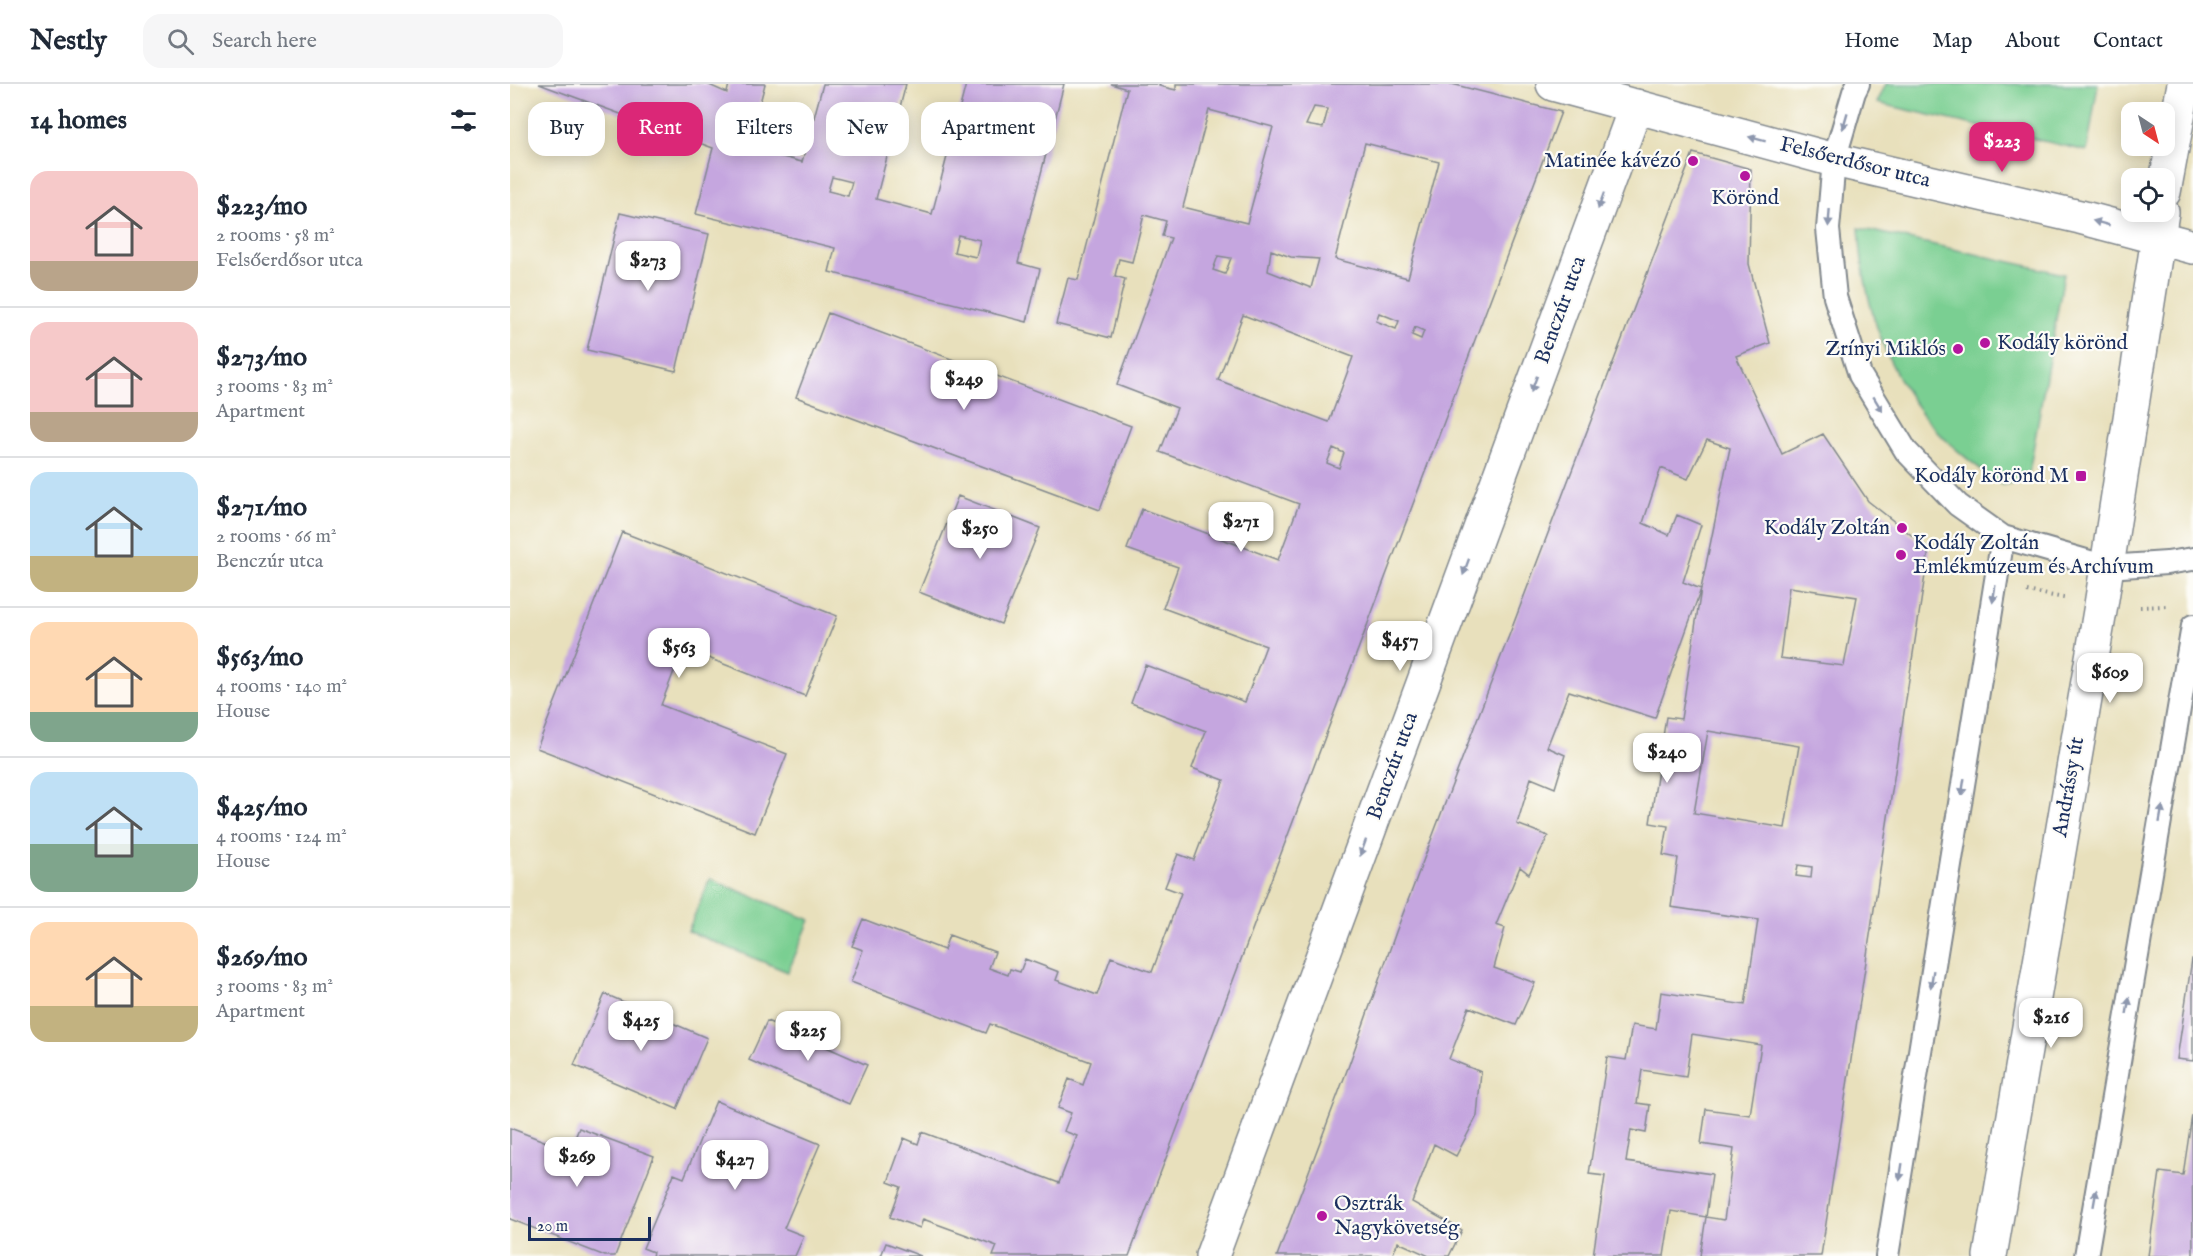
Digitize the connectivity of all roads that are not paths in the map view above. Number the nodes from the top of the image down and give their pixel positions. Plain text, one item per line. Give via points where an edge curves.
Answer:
1 (1553, 84) edge
2 (1858, 84) edge
3 (2184, 84) edge
4 (1636, 106) junction
5 (1834, 160) junction
6 (2168, 168) edge
7 (2160, 225) edge
8 (2193, 247) edge
9 (2003, 537) junction
10 (2193, 559) edge
11 (2107, 567) junction
12 (2193, 626) edge
13 (1212, 1256) edge
14 (1887, 1256) edge
15 (1990, 1256) edge
16 (2086, 1256) edge

1 - 4 street, Felsőerdősor utca
2 -> 5 lane
3 - 6 street
5 -> 4 street, Felsőerdősor utca
4 -> 13 street, Benczúr utca
7 -> 5 street, Felsőerdősor utca
5 -> 9 lane via 1828,229 1835,297 1860,375 1906,451 1958,505
7 - 8 street, Felsőerdősor utca
7 - 11 street, Andrássy út
9 - 11 lane
9 -> 14 lane
10 - 11 lane
11 - 15 street, Andrássy út
16 -> 12 lane

